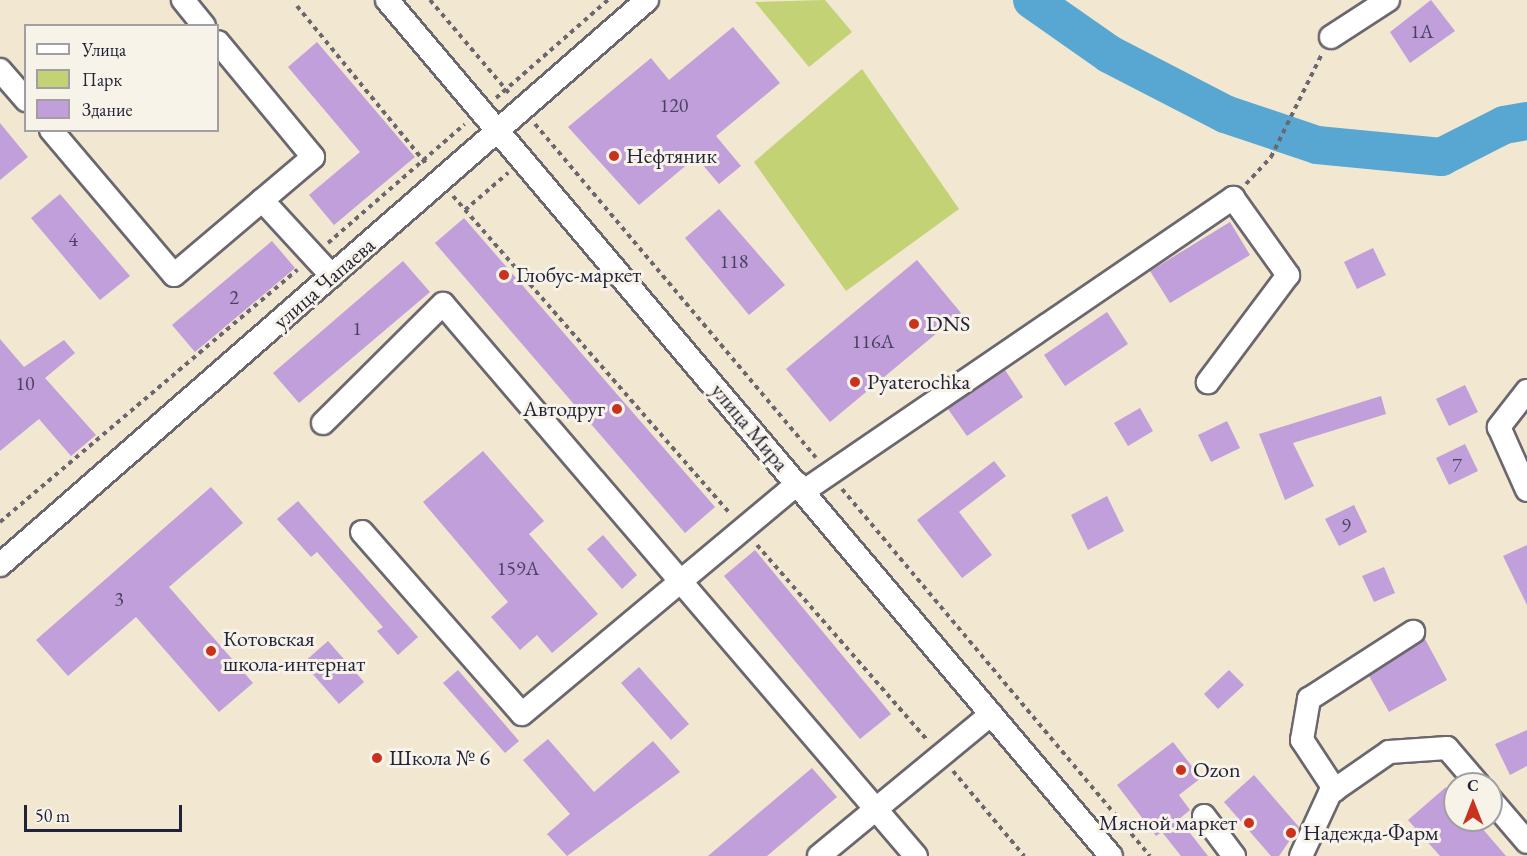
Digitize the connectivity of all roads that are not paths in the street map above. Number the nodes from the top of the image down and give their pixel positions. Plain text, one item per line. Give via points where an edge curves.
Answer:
1 (183, 0) edge
2 (387, 0) edge
3 (647, 0) edge
4 (1388, 0) edge
5 (202, 24) edge
6 (1331, 37) road end
7 (219, 43) edge
8 (0, 70) edge
9 (24, 98) edge
10 (499, 130) junction
11 (53, 132) edge
12 (262, 200) junction
13 (332, 276) junction
14 (1208, 382) dead end
15 (1527, 391) edge
16 (323, 423) dead end
17 (800, 487) junction
18 (1527, 490) edge
19 (362, 532) dead end
20 (0, 565) edge
21 (681, 581) junction
22 (1413, 632) dead end
23 (991, 714) junction
24 (1468, 772) edge
25 (1335, 790) junction
26 (876, 809) junction
27 (1503, 814) edge
28 (1204, 816) dead end
29 (1527, 842) edge
30 (819, 856) edge
31 (916, 856) edge
32 (1111, 856) edge
33 (1234, 856) edge
34 (1301, 856) edge

1 - 5 street
2 - 10 street, улица Мира
3 - 10 street, улица Чапаева
4 - 6 street
7 - 12 street via 313,157
8 - 9 street
10 - 13 street, улица Чапаева
10 - 17 street, улица Мира
11 - 12 street via 174,275
12 - 13 street
13 - 20 street, улица Чапаева
14 - 17 street via 1288,274 1233,198 829,474
15 - 18 street via 1499,427
16 - 21 street via 443,304
17 - 21 street
17 - 23 street, улица Мира
19 - 21 street via 522,714
21 - 26 street
22 - 25 street via 1309,699 1302,740
23 - 26 street
23 - 32 street, улица Мира
24 - 25 street via 1447,747 1389,752
25 - 34 street
26 - 30 street
26 - 31 street
27 - 29 street
28 - 33 street

